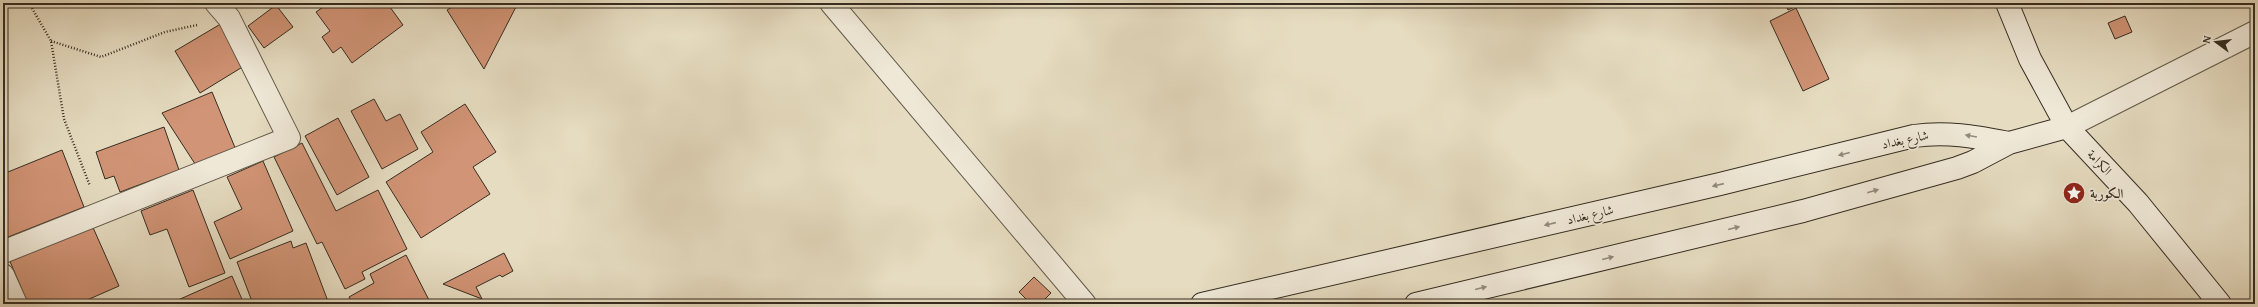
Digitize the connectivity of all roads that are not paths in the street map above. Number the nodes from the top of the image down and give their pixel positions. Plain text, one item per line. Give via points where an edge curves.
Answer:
1 (831, 3) edge
2 (2007, 3) edge
3 (222, 11) edge
4 (2255, 32) edge
5 (2067, 127) junction
6 (2010, 143) junction
7 (3, 252) edge
8 (3, 275) edge
9 (16, 304) edge
10 (1084, 304) edge
11 (1202, 304) edge
12 (1416, 304) edge
13 (2220, 304) edge

1 - 10 main road
2 - 5 main road, الكرامة via 2030,59
3 - 7 main road via 289,138
4 - 5 main road
5 - 6 main road
5 - 13 main road, الكرامة via 2138,203
6 -> 11 main road, شارع بغداد via 1957,134 1934,133 1914,136 1720,184
12 -> 6 main road via 1803,211 1957,168
8 - 9 main road

